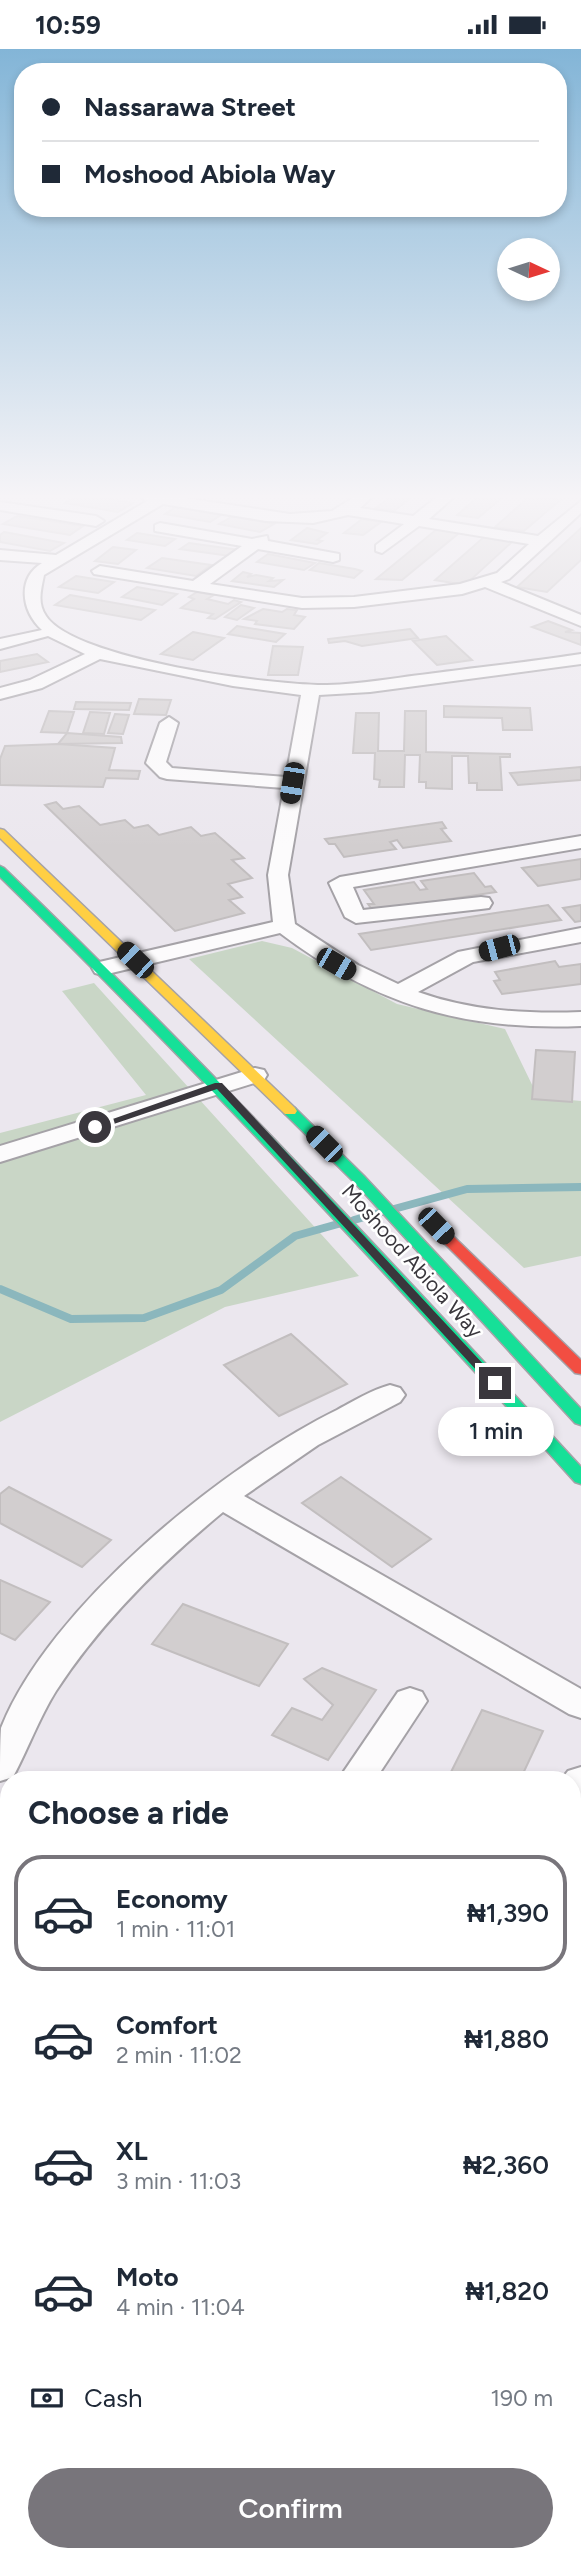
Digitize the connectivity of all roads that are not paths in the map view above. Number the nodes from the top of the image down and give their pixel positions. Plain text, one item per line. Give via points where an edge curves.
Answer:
1 (20, 613) edge
2 (562, 613) edge
3 (581, 621) edge
4 (40, 635) junction
5 (0, 644) edge
6 (93, 657) junction
7 (581, 659) edge
8 (312, 690) junction
9 (0, 694) edge
10 (169, 723) dead end
11 (292, 783) junction
12 (0, 832) edge
13 (581, 842) edge
14 (0, 870) edge
15 (481, 903) dead end
16 (284, 926) junction
17 (581, 935) edge
18 (135, 960) junction
19 (103, 968) junction
20 (396, 994) junction
21 (581, 1019) edge
22 (255, 1075) junction
23 (219, 1085) junction
24 (0, 1154) edge
25 (438, 1229) dead end
26 (581, 1369) edge
27 (390, 1395) dead end
28 (581, 1419) edge
29 (581, 1478) edge
30 (220, 1496) junction
31 (410, 1701) dead end
32 (581, 1705) edge
33 (0, 1767) edge
34 (362, 1771) edge

1 - 4 street
2 - 3 street
4 - 5 street
4 - 6 street
6 - 8 street
6 - 9 street via 36,684
7 - 8 street
8 - 11 street
10 - 11 street via 156,763 167,773
11 - 16 street via 278,875
12 - 18 main road, Moshood Abiola Way
13 - 15 street via 340,883 356,917
14 - 19 main road, Moshood Abiola Way
16 - 18 street
16 - 20 street via 317,953
17 - 20 street via 466,957
18 - 19 street
18 - 22 main road, Moshood Abiola Way
19 - 23 main road, Moshood Abiola Way
20 - 21 street via 492,1015
22 - 23 street
22 - 28 main road, Moshood Abiola Way via 359,1178
23 - 24 street
23 - 29 main road, Moshood Abiola Way
25 - 26 main road
27 - 30 street via 298,1443
30 - 32 street
30 - 33 street via 164,1544 103,1608 44,1682
31 - 34 street

